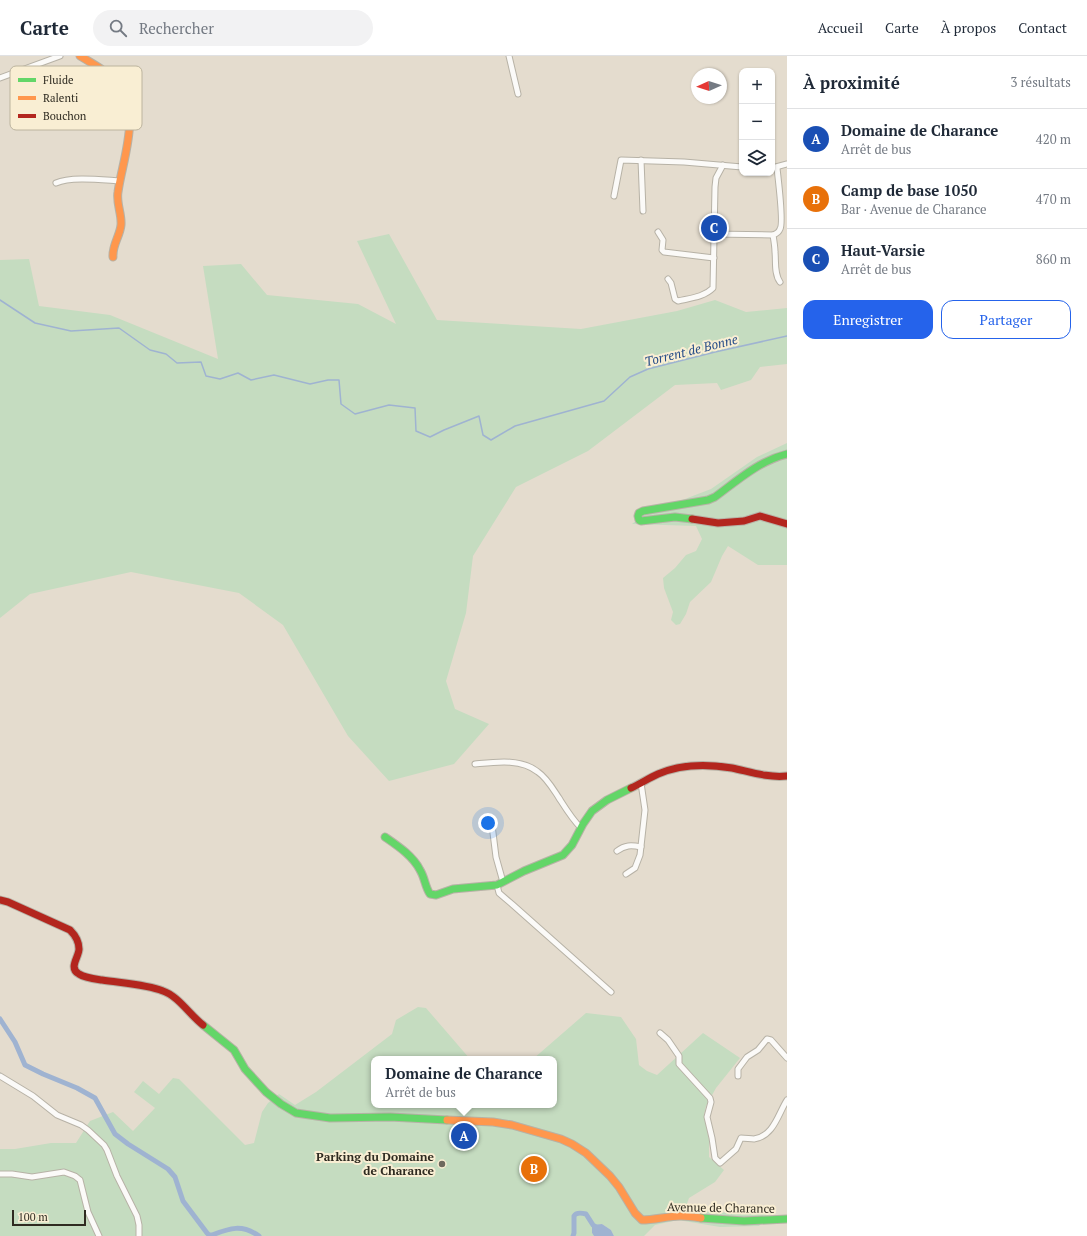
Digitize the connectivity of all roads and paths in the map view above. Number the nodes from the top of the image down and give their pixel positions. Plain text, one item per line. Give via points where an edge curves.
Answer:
1 (60, 56) edge
2 (80, 56) edge
3 (509, 56) edge
4 (33, 66) edge
5 (97, 66) edge
6 (10, 74) edge
7 (0, 78) edge
8 (518, 94) dead end
9 (129, 130) edge
10 (641, 160) junction
11 (787, 164) edge
12 (723, 165) junction
13 (739, 167) edge
14 (775, 168) edge
15 (775, 175) edge
16 (120, 181) junction
17 (56, 183) dead end
18 (614, 196) dead end
19 (643, 211) dead end
20 (658, 232) dead end
21 (713, 234) junction
22 (773, 235) junction
23 (113, 257) dead end
24 (714, 258) junction
25 (668, 279) dead end
26 (780, 282) dead end
27 (787, 454) edge
28 (787, 524) edge
29 (475, 764) dead end
30 (787, 776) edge
31 (641, 783) junction
32 (492, 825) dead end
33 (581, 828) junction
34 (385, 837) dead end
35 (641, 847) junction
36 (617, 851) dead end
37 (626, 874) dead end
38 (500, 884) junction
39 (0, 900) edge
40 (611, 992) dead end
41 (660, 1033) dead end
42 (787, 1058) edge
43 (0, 1076) edge
44 (738, 1076) dead end
45 (787, 1100) edge
46 (0, 1174) edge
47 (787, 1219) edge
48 (99, 1236) edge
49 (139, 1236) edge

1 - 4 street
2 - 5 street
3 - 8 street
6 - 7 street
9 - 16 street
10 - 12 street
10 - 18 street via 621,160
10 - 19 street
11 - 14 street
12 - 13 street
12 - 21 street via 716,178
15 - 22 street via 781,228
16 - 17 street via 70,179
16 - 23 street via 117,194 121,224 113,247
20 - 24 street via 663,240 664,252
21 - 22 street
21 - 24 street
22 - 26 street via 776,274
24 - 25 street via 713,288 708,293 678,301
27 - 28 street via 758,465 708,500 644,511 638,516 639,520 675,517 718,523 744,521 760,516
29 - 33 street via 504,762 529,766 543,776
30 - 31 street via 767,776 728,768 697,766 666,770
31 - 33 street via 596,806
31 - 35 street via 645,810
32 - 38 street
33 - 38 street via 568,852
34 - 38 street via 405,852 421,870 426,890 430,894
35 - 36 street via 631,845
35 - 37 street via 635,868
38 - 40 street via 499,893
39 - 47 street, Avenue de Charance via 70,930 79,944 74,965 78,974 93,979 153,988 173,996 234,1050 245,1068 266,1092 296,1114 330,1118 390,1117 512,1125 561,1139 586,1153 610,1176 634,1213 642,1220 682,1216 744,1221
41 - 45 street via 679,1056 680,1064 710,1098 707,1117 715,1158 720,1163 736,1149 742,1138 758,1138 770,1131
42 - 44 street via 771,1040 767,1039 758,1050 747,1057 738,1069
43 - 49 street via 33,1096 57,1115 76,1122 104,1145 137,1216
46 - 48 street via 32,1177 64,1172 75,1176 80,1180 88,1212

